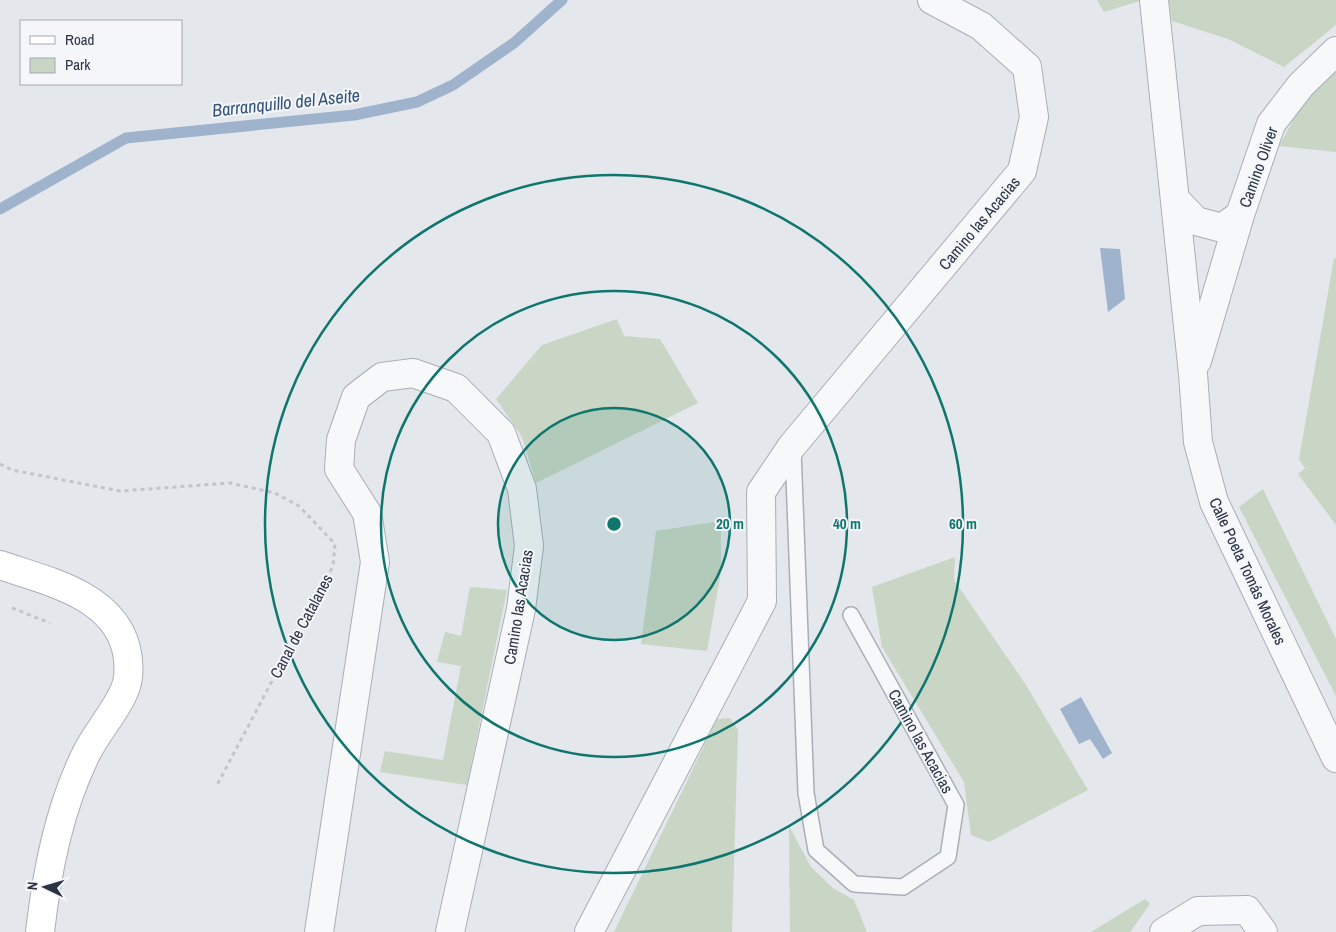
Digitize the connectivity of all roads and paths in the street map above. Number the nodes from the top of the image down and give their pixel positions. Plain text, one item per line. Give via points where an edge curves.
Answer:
1 (932, 0) edge
2 (1154, 0) edge
3 (1336, 51) edge
4 (1175, 199) junction
5 (1240, 215) junction
6 (1193, 374) junction
7 (792, 446) junction
8 (0, 464) edge
9 (0, 565) edge
10 (4, 604) dead end
11 (851, 614) dead end
12 (50, 623) dead end
13 (1336, 758) edge
14 (217, 785) dead end
15 (40, 932) edge
16 (319, 932) edge
17 (450, 932) edge
18 (589, 932) edge
19 (1164, 932) edge
20 (1263, 932) edge

1 - 7 street, Camino las Acacias via 981,26 1027,68 1034,117 1022,171
2 - 4 street
3 - 5 street, Camino Oliver via 1302,85 1272,124
4 - 5 street, Camino Oliver via 1196,221 1222,228
4 - 6 street
5 - 6 street, Camino Oliver
6 - 13 street, Calle Poeta Tomás Morales via 1198,442 1214,502
7 - 11 lane, Camino las Acacias via 806,793 816,850 854,884 903,887 948,857 956,805
7 - 18 street, Camino las Acacias via 761,492 762,601
8 - 14 path, Canal de Catalanes via 12,470 120,490 230,483 275,493 299,506 335,544 333,566
9 - 15 main road via 68,588 101,608 122,632 129,660 126,688 86,753 62,815 45,889
10 - 12 path
16 - 17 street, Camino las Acacias via 375,562 367,513 339,468 342,440 356,397 382,378 413,373 456,388 500,433 522,489 529,546 521,609
19 - 20 street via 1198,911 1247,910

